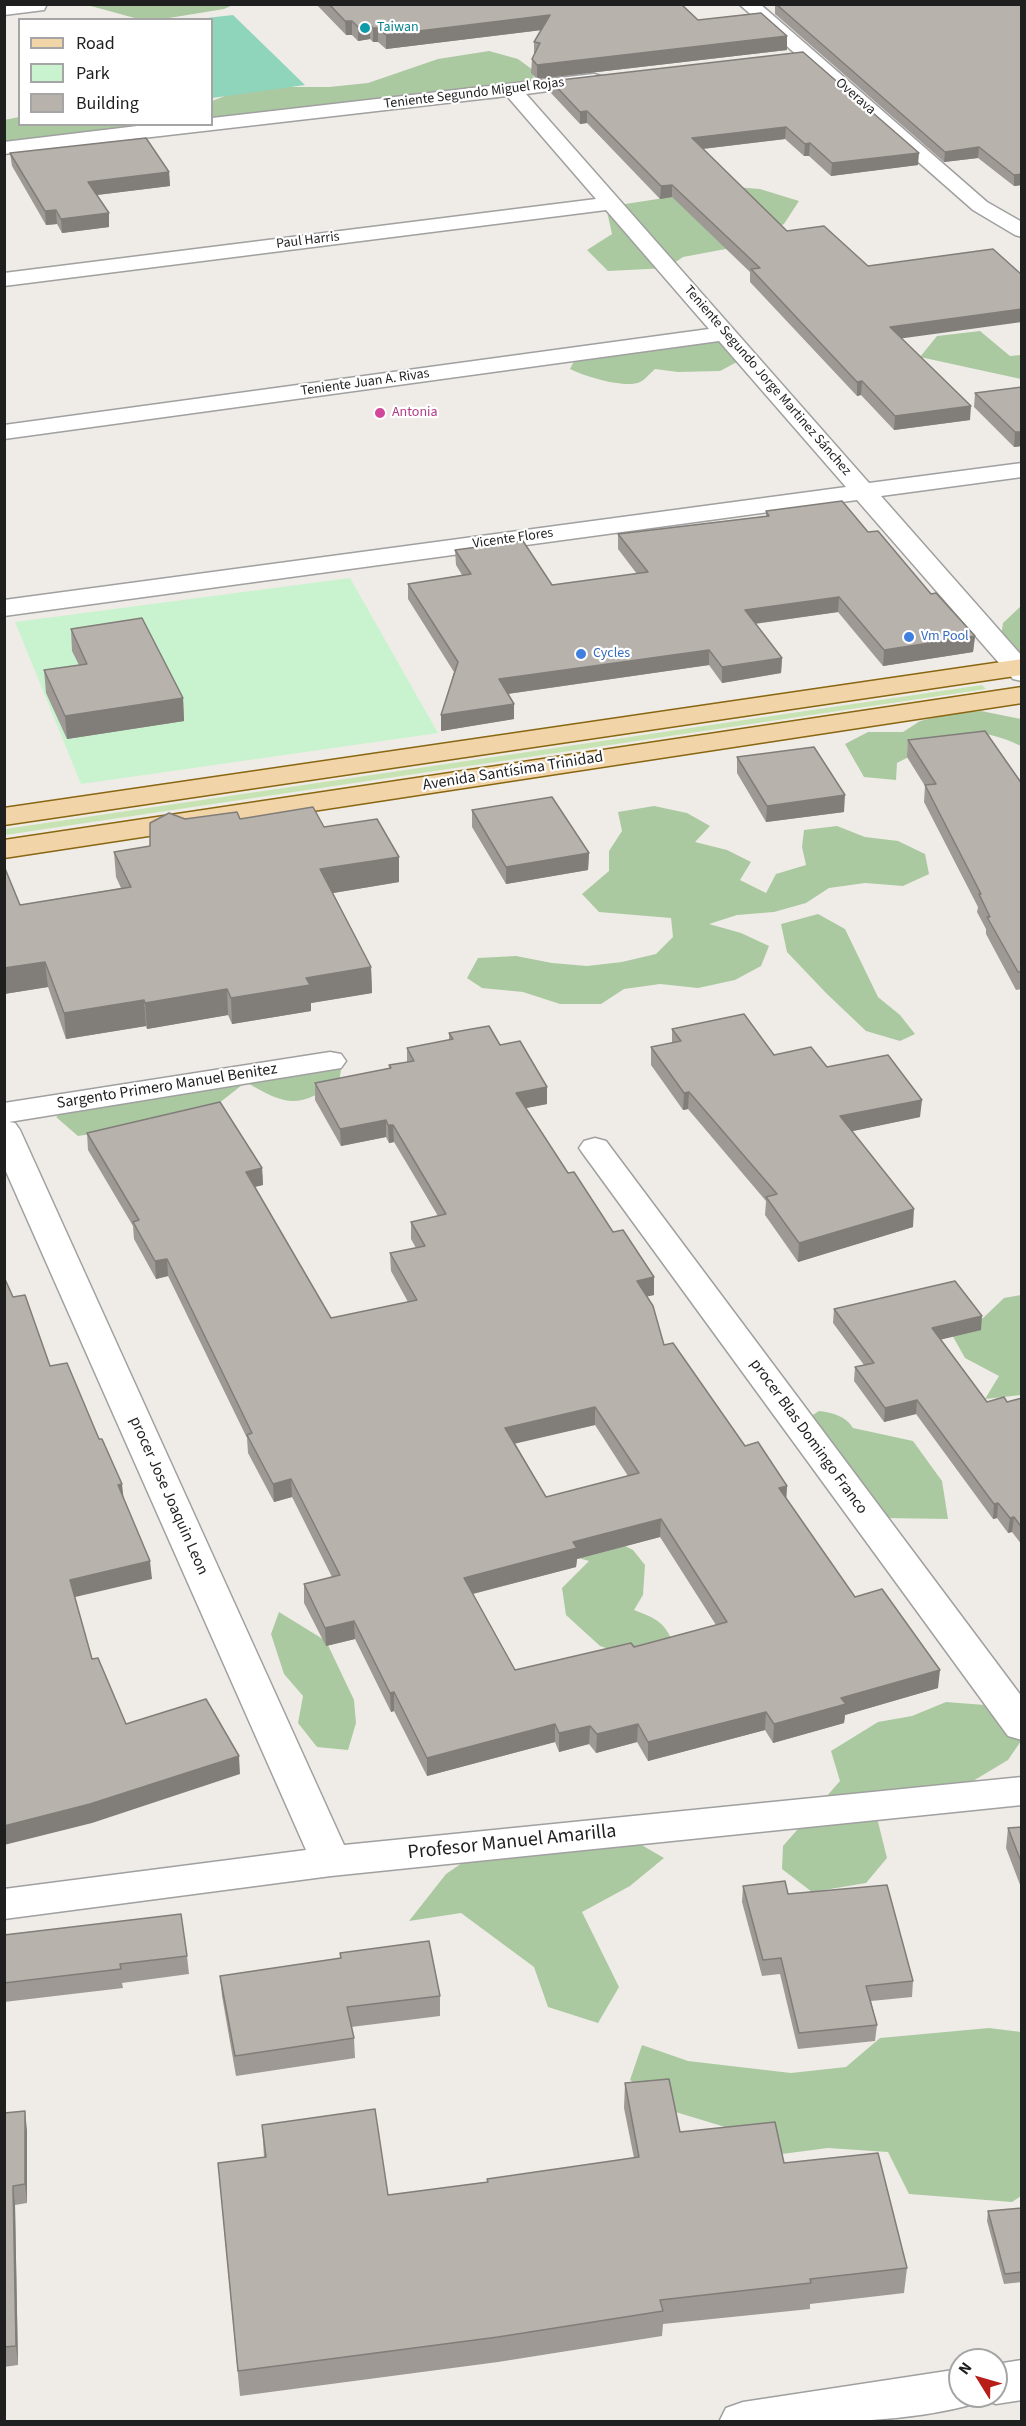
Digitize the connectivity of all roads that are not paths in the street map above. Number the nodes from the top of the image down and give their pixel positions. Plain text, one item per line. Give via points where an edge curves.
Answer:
1 (36, 4) edge
2 (748, 4) edge
3 (4, 9) edge
4 (808, 57) junction
5 (784, 59) edge
6 (619, 78) edge
7 (512, 90) junction
8 (213, 124) edge
9 (194, 126) edge
10 (4, 148) edge
11 (611, 203) junction
12 (1022, 231) edge
13 (4, 280) edge
14 (725, 333) junction
15 (4, 432) edge
16 (1022, 470) edge
17 (863, 491) junction
18 (4, 608) edge
19 (1020, 669) edge
20 (1022, 695) edge
21 (4, 817) edge
22 (4, 849) edge
23 (330, 1061) dead end
24 (4, 1113) edge
25 (4, 1130) edge
26 (595, 1148) dead end
27 (1022, 1726) edge
28 (1022, 1791) edge
29 (331, 1861) junction
30 (4, 1904) edge
31 (948, 2391) edge
32 (743, 2421) edge

1 - 3 street
2 - 4 street, Overava
4 - 5 street
4 - 12 street, Overava via 980,206
6 - 7 street, Teniente Segundo Miguel Rojas
7 - 8 street, Teniente Segundo Miguel Rojas
7 - 11 street, Teniente Segundo Jorge Martinez Sánchez
9 - 10 street, Teniente Segundo Miguel Rojas
11 - 13 street, Paul Harris
11 - 14 street, Teniente Segundo Jorge Martinez Sánchez
14 - 15 street, Teniente Juan A. Rivas
14 - 17 street, Teniente Segundo Jorge Martinez Sánchez
16 - 17 street, Vicente Flores
17 - 18 street, Vicente Flores
17 - 19 street, Teniente Segundo Jorge Martinez Sánchez
19 - 21 main road, Avenida Santísima Trinidad
20 - 22 main road, Avenida Santísima Trinidad
23 - 24 street, Sargento Primero Manuel Benitez
25 - 29 street, procer Jose Joaquin Leon
26 - 27 street, procer Blas Domingo Franco
28 - 29 street, Profesor Manuel Amarilla
29 - 30 street, Profesor Manuel Amarilla
31 - 32 street

